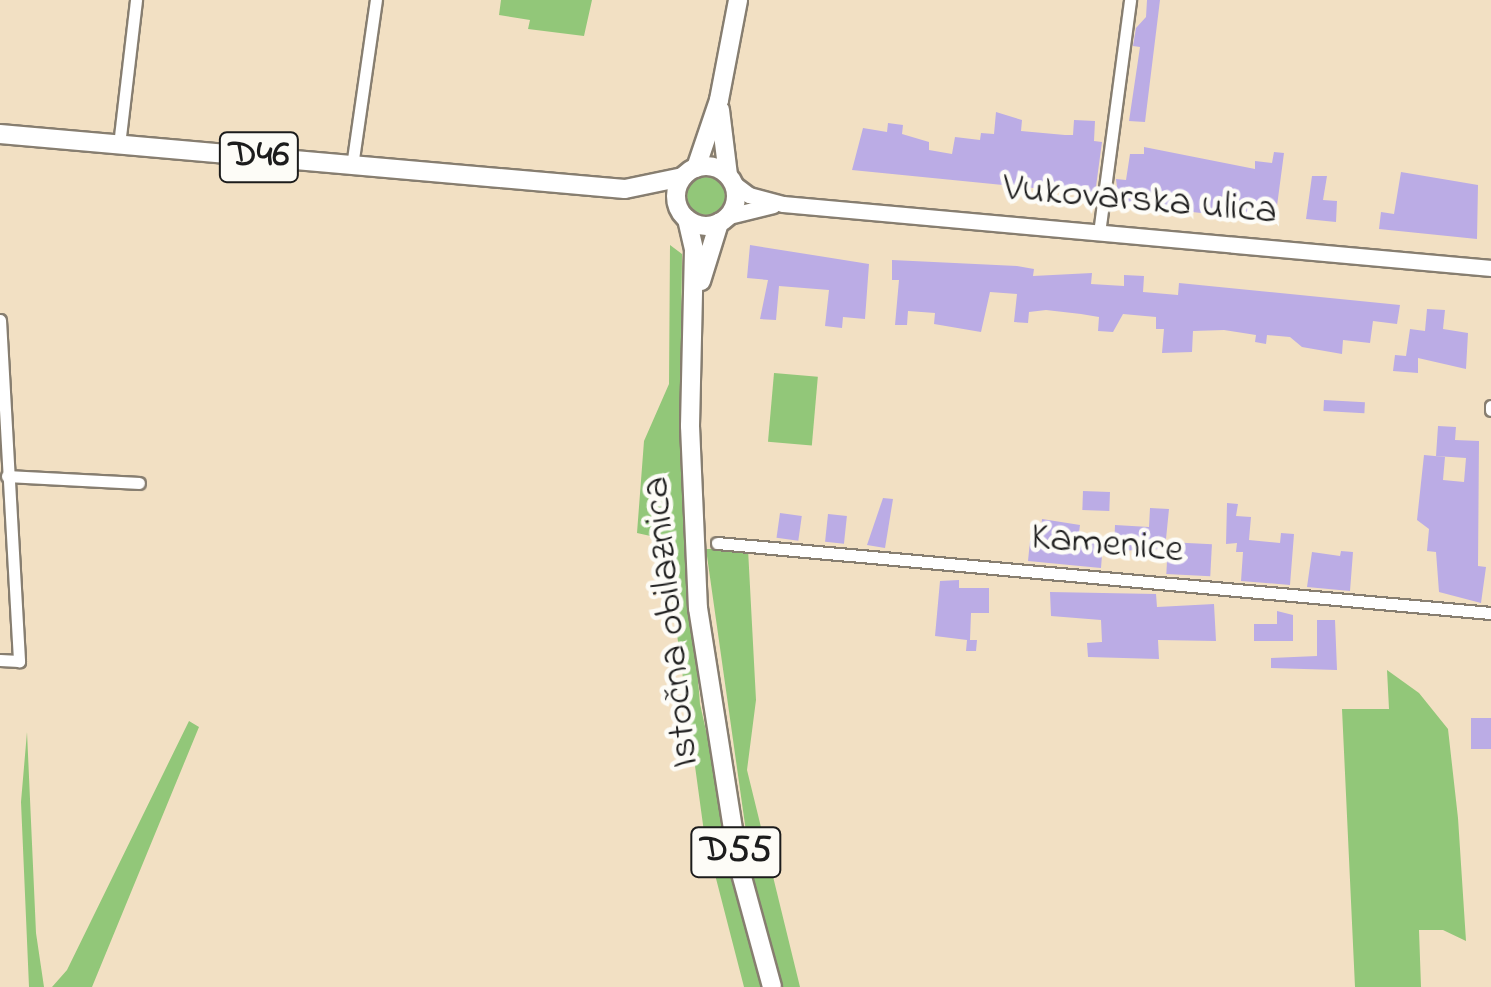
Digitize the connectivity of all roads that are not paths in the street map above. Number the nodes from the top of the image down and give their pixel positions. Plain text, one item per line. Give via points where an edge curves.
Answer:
1 (136, 0) edge
2 (376, 0) edge
3 (738, 0) edge
4 (1130, 0) edge
5 (720, 100) junction
6 (0, 134) edge
7 (119, 145) junction
8 (352, 166) junction
9 (689, 173) junction
10 (731, 179) junction
11 (625, 188) junction
12 (783, 204) junction
13 (682, 213) junction
14 (724, 220) junction
15 (1099, 232) junction
16 (1491, 268) edge
17 (694, 306) junction
18 (0, 320) edge
19 (2, 393) edge
20 (7, 476) junction
21 (140, 482) dead end
22 (718, 543) dead end
23 (1491, 613) edge
24 (0, 660) edge
25 (772, 987) edge

1 - 7 street
2 - 8 street
3 - 5 main road, D55
4 - 15 street
5 - 9 main road, D55
5 - 10 main road, D55
6 - 7 main road, D46
7 - 8 main road, D46
8 - 11 main road, D46
9 - 10 main road
9 - 11 main road, D46
9 - 13 main road, D55
10 - 12 main road, Vukovarska ulica via 750,195
10 - 14 main road, D55 via 736,200
11 - 13 main road, D46
12 - 14 main road, Vukovarska ulica
12 - 15 main road, Vukovarska ulica
13 - 14 main road
13 - 17 main road, Istočna obilaznica / D55
14 - 17 main road, Istočna obilaznica / D55
15 - 16 main road, Vukovarska ulica
17 - 25 main road, Istočna obilaznica / D55 via 692,475 704,662 739,866
18 - 19 street
19 - 20 street
20 - 21 street
20 - 24 street via 19,662
22 - 23 street, Kamenice

